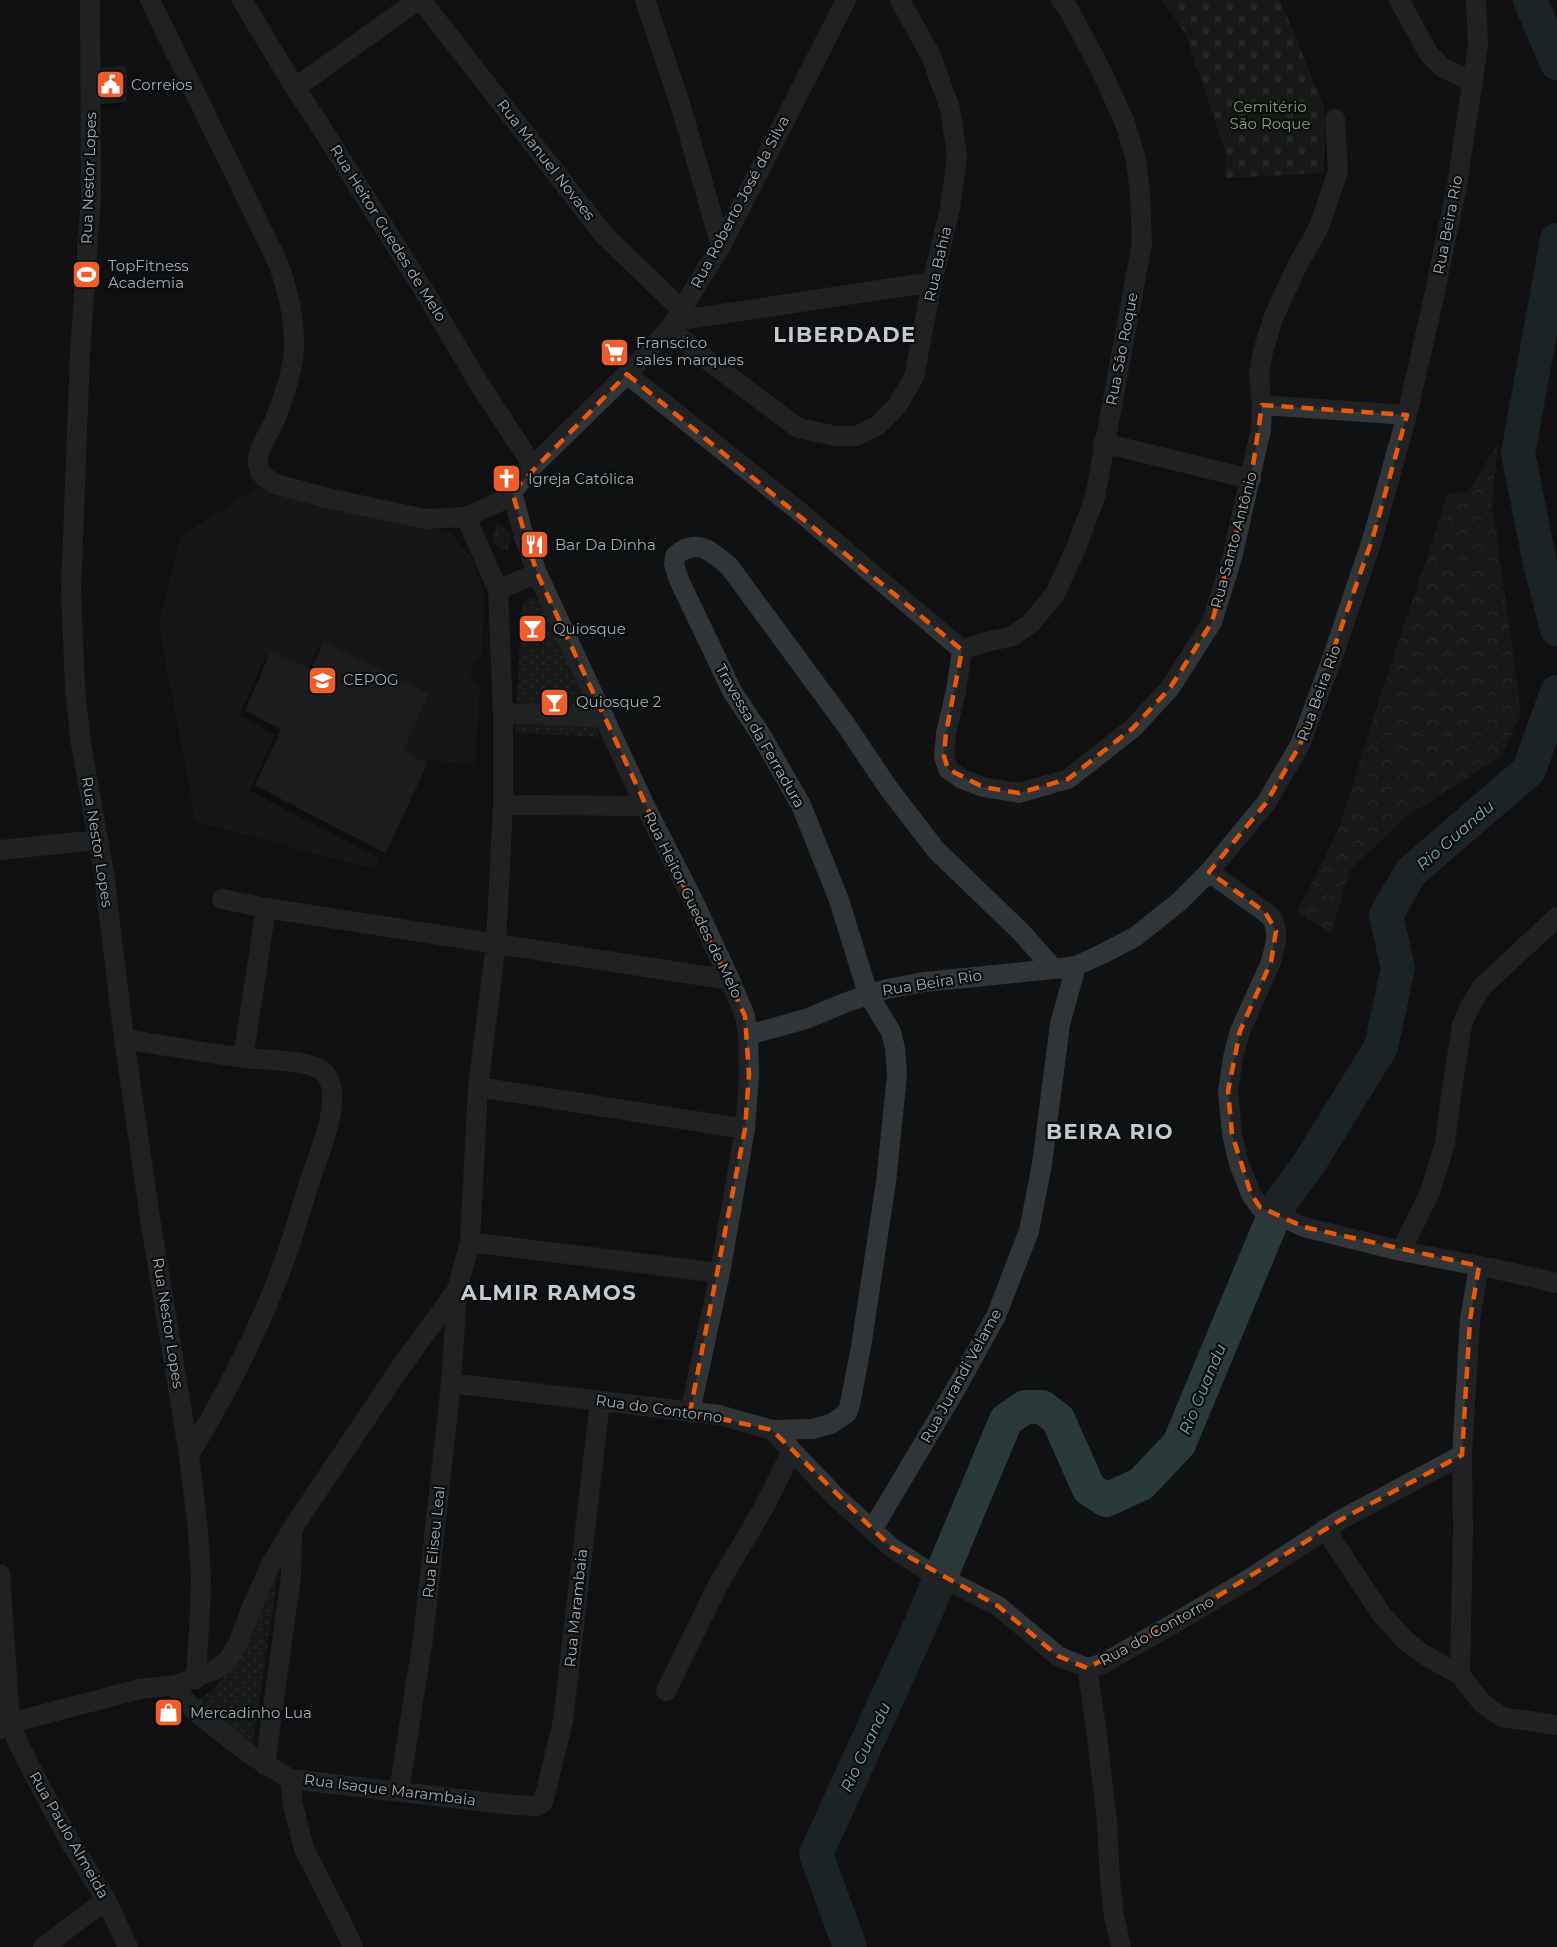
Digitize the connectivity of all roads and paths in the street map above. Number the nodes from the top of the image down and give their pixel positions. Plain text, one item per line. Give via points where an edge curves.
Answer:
1 (90, 0) edge
2 (150, 0) edge
3 (242, 0) edge
4 (419, 0) edge
5 (645, 0) edge
6 (846, 0) edge
7 (900, 0) edge
8 (1061, 0) edge
9 (1399, 0) edge
10 (1476, 0) edge
11 (1472, 82) junction
12 (295, 88) junction
13 (1335, 119) dead end
14 (721, 246) junction
15 (932, 282) junction
16 (676, 320) junction
17 (627, 375) junction
18 (1262, 405) junction
19 (1407, 415) junction
20 (1103, 443) junction
21 (533, 466) junction
22 (1251, 479) junction
23 (512, 492) junction
24 (466, 518) junction
25 (537, 573) junction
26 (498, 590) junction
27 (962, 650) junction
28 (503, 713) junction
29 (606, 718) junction
30 (503, 805) junction
31 (645, 806) junction
32 (97, 840) junction
33 (0, 850) edge
34 (1209, 872) junction
35 (222, 899) dead end
36 (266, 908) junction
37 (1557, 917) edge
38 (496, 944) junction
39 (1076, 966) junction
40 (1054, 969) junction
41 (730, 980) junction
42 (868, 994) junction
43 (748, 1035) junction
44 (124, 1039) junction
45 (243, 1058) junction
46 (478, 1087) junction
47 (745, 1129) junction
48 (470, 1242) junction
49 (1401, 1251) junction
50 (1479, 1266) junction
51 (720, 1273) junction
52 (1557, 1283) edge
53 (457, 1290) junction
54 (451, 1383) junction
55 (600, 1401) junction
56 (690, 1412) junction
57 (772, 1430) junction
58 (792, 1451) junction
59 (189, 1455) junction
60 (1462, 1455) junction
61 (292, 1528) junction
62 (1325, 1529) junction
63 (872, 1530) junction
64 (0, 1574) edge
65 (1087, 1668) junction
66 (1460, 1675) junction
67 (196, 1678) junction
68 (175, 1685) junction
69 (666, 1691) dead end
70 (1557, 1725) edge
71 (5, 1726) edge
72 (265, 1765) junction
73 (290, 1779) junction
74 (399, 1791) junction
75 (532, 1807) joint
76 (106, 1900) junction
77 (43, 1947) edge
78 (128, 1947) edge
79 (352, 1947) edge
80 (1121, 1947) edge

1 - 32 street, Rua Nestor Lopes via 91,194 71,591 81,744
2 - 24 street via 279,265 287,289 294,338 291,367 258,458 260,471 269,481 327,498 425,519
3 - 12 street, Rua Heitor Guedes de Melo
4 - 12 street
4 - 16 street, Rua Manuel Novaes
5 - 14 street
6 - 14 street, Rua Roberto José da Silva
7 - 15 street, Rua Bahia via 932,58 947,99 957,156 950,209
8 - 20 street, Rua Sâo Roque via 1101,70 1125,123 1140,191 1142,243
9 - 11 street via 1430,54 1442,67
10 - 11 street, Rua Beira Rio via 1478,45
11 - 19 street, Rua Beira Rio via 1457,185
12 - 21 street, Rua Heitor Guedes de Melo
13 - 18 street, Rua Santo Antônio via 1338,171 1318,229 1274,316 1259,375
14 - 16 street, Rua Roberto José da Silva
15 - 16 street
15 - 16 street, Rua Bahia via 914,377 885,419 856,436 798,428 706,359
16 - 17 street, Rua Roberto José da Silva
17 - 21 street, Rua Roberto José da Silva
17 - 27 street via 800,512
18 - 19 street
18 - 22 street, Rua Santo Antônio
19 - 34 street, Rua Beira Rio via 1373,537 1300,745 1266,803
20 - 22 street
20 - 27 street, Rua Sâo Roque via 1095,497 1055,594 1031,623 1013,636
21 - 23 street, Rua Roberto José da Silva
22 - 27 street, Rua Santo Antônio via 1212,622 1170,688 1133,728 1068,779 1019,793 983,787 948,769 944,756 946,733
23 - 24 street, Rua Roberto José da Silva
23 - 25 street, Rua Heitor Guedes de Melo
24 - 26 street
25 - 26 street
25 - 29 street, Rua Heitor Guedes de Melo
26 - 28 street
28 - 29 street
28 - 30 street
29 - 31 street, Rua Heitor Guedes de Melo
30 - 31 street
30 - 38 street
31 - 41 street, Rua Heitor Guedes de Melo
32 - 33 street
32 - 44 street, Rua Nestor Lopes
34 - 39 street, Rua Beira Rio via 1135,938
34 - 49 street via 1273,919 1276,931 1270,962 1240,1031 1228,1091 1232,1134 1251,1194 1260,1207 1304,1227
35 - 36 street
36 - 38 street
36 - 45 street
37 - 49 street via 1482,987 1468,1010 1462,1025 1445,1143 1430,1192
38 - 41 street
38 - 46 street
39 - 40 street, Rua Beira Rio
39 - 63 street, Rua Jurandi Velame via 1060,1024 1029,1231 996,1316
40 - 42 street, Rua Beira Rio via 924,982
40 - 42 street, Travessa da Ferradura via 936,850 729,566 708,550 689,547 675,556 679,580 732,691 801,805 839,900
41 - 43 street, Rua Heitor Guedes de Melo via 745,1016
42 - 43 street, Rua Beira Rio via 806,1019
42 - 57 street, Travessa da Ferradura via 891,1032 897,1075 886,1182 853,1391 847,1413 831,1424 812,1429
43 - 47 street, Rua Heitor Guedes de Melo
44 - 45 street
44 - 59 street, Rua Nestor Lopes
45 - 59 street via 303,1064 321,1070 332,1092 330,1121 285,1260 215,1414
46 - 47 street
46 - 48 street
47 - 51 street, Rua Heitor Guedes de Melo
48 - 51 street
48 - 53 street
49 - 50 street
50 - 52 street
50 - 60 street via 1470,1320
51 - 56 street, Rua Heitor Guedes de Melo
53 - 54 street, Rua Eliseu Leal
53 - 61 street
54 - 55 street, Rua do Contorno
54 - 74 street, Rua Eliseu Leal via 423,1639
55 - 56 street, Rua do Contorno
55 - 75 street, Rua Marambaia via 563,1721 543,1802
56 - 57 street, Rua do Contorno via 718,1415
57 - 58 street, Rua do Contorno
58 - 63 street, Rua do Contorno
58 - 69 street via 719,1583
59 - 67 street, Rua Nestor Lopes via 201,1577
60 - 62 street, Rua do Contorno
60 - 66 street
61 - 67 street via 270,1566 228,1660
61 - 72 street via 291,1576
62 - 65 street, Rua do Contorno via 1173,1624 1102,1664
62 - 66 street via 1382,1615 1406,1641
63 - 65 street, Rua do Contorno via 923,1568 998,1606 1058,1656
64 - 71 street, Rua Paulo Almeida
65 - 80 street via 1107,1821 1113,1907
66 - 70 street via 1482,1703 1502,1717
67 - 68 street
68 - 71 street via 140,1689
68 - 72 street, Rua Isaque Marambaia via 197,1713
71 - 76 street, Rua Paulo Almeida
72 - 73 street, Rua Isaque Marambaia
73 - 74 street, Rua Isaque Marambaia
73 - 79 street via 304,1849
74 - 75 street, Rua Isaque Marambaia
76 - 77 street
76 - 78 street, Rua Paulo Almeida

